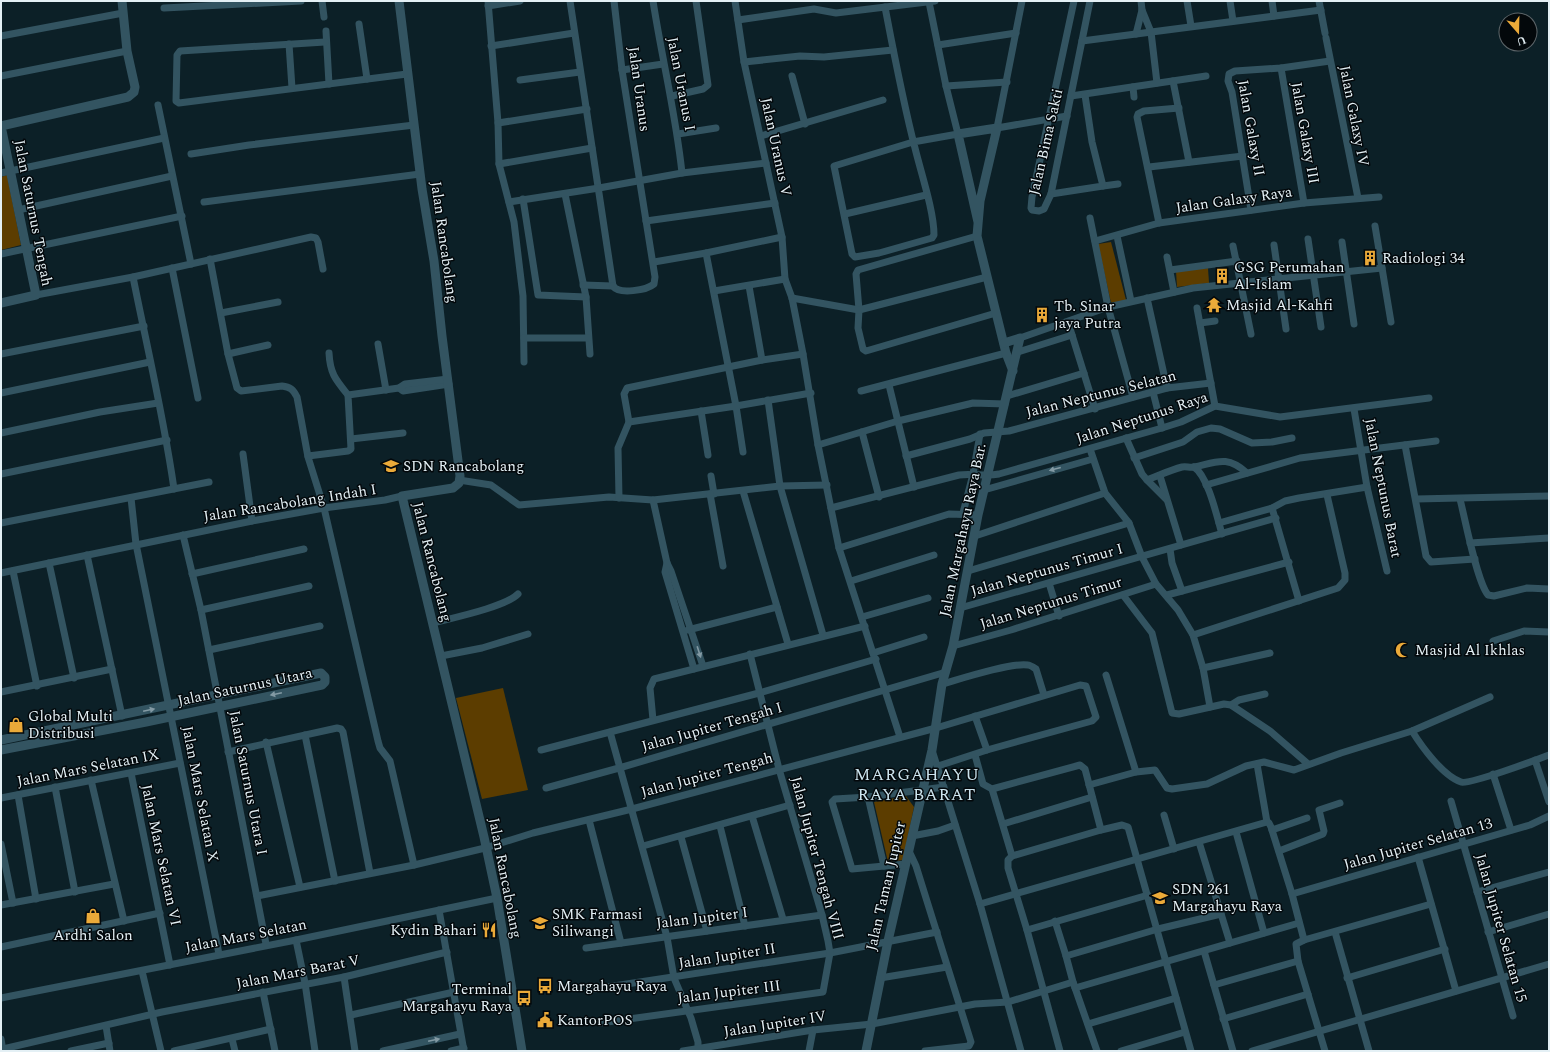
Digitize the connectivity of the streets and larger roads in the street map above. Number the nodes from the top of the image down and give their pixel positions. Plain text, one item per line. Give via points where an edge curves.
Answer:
1 (122, 1) edge
2 (301, 1) edge
3 (322, 1) edge
4 (399, 1) edge
5 (520, 1) edge
6 (570, 1) edge
7 (614, 1) edge
8 (653, 1) edge
9 (696, 1) edge
10 (735, 1) edge
11 (932, 1) edge
12 (1022, 1) edge
13 (1074, 1) edge
14 (1090, 1) edge
15 (1141, 1) edge
16 (1187, 1) edge
17 (1230, 1) edge
18 (1272, 1) edge
19 (1319, 1) edge
20 (218, 3) edge
21 (488, 4) edge
22 (885, 7) junction
23 (164, 8) dead end
24 (1142, 10) junction
25 (1321, 10) junction
26 (123, 13) junction
27 (324, 16) dead end
28 (1274, 16) junction
29 (738, 20) junction
30 (1233, 21) junction
31 (359, 24) dead end
32 (1191, 26) junction
33 (326, 31) dead end
34 (1151, 32) junction
35 (574, 33) junction
36 (1016, 33) junction
37 (1136, 34) junction
38 (1, 36) edge
39 (1082, 41) junction
40 (325, 42) junction
41 (289, 44) junction
42 (938, 45) junction
43 (491, 46) junction
44 (893, 50) junction
45 (127, 51) junction
46 (1330, 61) junction
47 (744, 62) junction
48 (663, 64) junction
49 (1281, 68) junction
50 (622, 70) junction
51 (580, 72) junction
52 (407, 74) junction
53 (1, 76) edge
54 (792, 76) dead end
55 (1206, 76) dead end
56 (366, 79) junction
57 (520, 80) dead end
58 (1173, 80) junction
59 (1007, 82) junction
60 (1157, 83) junction
61 (329, 84) junction
62 (946, 86) junction
63 (1133, 87) junction
64 (292, 88) junction
65 (1085, 95) junction
66 (672, 96) junction
67 (1071, 96) junction
68 (1134, 96) dead end
69 (883, 100) dead end
70 (158, 105) dead end
71 (1179, 108) junction
72 (586, 109) junction
73 (1066, 116) junction
74 (1049, 119) junction
75 (498, 124) junction
76 (804, 124) junction
77 (414, 125) junction
78 (1, 126) edge
79 (716, 128) dead end
80 (997, 128) junction
81 (678, 134) junction
82 (958, 134) junction
83 (761, 136) junction
84 (164, 138) junction
85 (913, 142) junction
86 (592, 148) junction
87 (191, 154) dead end
88 (1243, 156) junction
89 (1189, 162) junction
90 (766, 163) junction
91 (499, 164) junction
92 (1148, 167) junction
93 (5, 172) edge
94 (682, 173) junction
95 (420, 174) junction
96 (172, 176) junction
97 (639, 181) junction
98 (1118, 184) dead end
99 (1103, 186) junction
100 (599, 188) junction
101 (565, 194) junction
102 (1051, 194) junction
103 (926, 195) junction
104 (1379, 197) dead end
105 (1358, 198) junction
106 (523, 199) junction
107 (204, 202) dead end
108 (509, 202) junction
109 (775, 203) junction
110 (1304, 203) junction
111 (18, 210) junction
112 (1251, 210) junction
113 (845, 214) junction
114 (182, 216) junction
115 (1090, 218) dead end
116 (646, 221) junction
117 (978, 222) junction
118 (1159, 223) junction
119 (1375, 226) dead end
120 (977, 236) junction
121 (1117, 236) junction
122 (782, 237) junction
123 (1308, 239) dead end
124 (1095, 241) junction
125 (1342, 242) dead end
126 (1274, 245) dead end
127 (1233, 246) dead end
128 (26, 248) junction
129 (706, 253) junction
130 (1, 254) edge
131 (1167, 256) dead end
132 (210, 259) junction
133 (1236, 261) junction
134 (654, 262) junction
135 (191, 264) junction
136 (172, 268) junction
137 (1382, 268) junction
138 (323, 269) dead end
139 (1170, 270) junction
140 (1346, 272) junction
141 (1314, 275) junction
142 (133, 277) junction
143 (785, 279) junction
144 (981, 279) junction
145 (1278, 279) junction
146 (1241, 284) junction
147 (583, 285) junction
148 (613, 286) junction
149 (749, 286) junction
150 (714, 291) junction
151 (1174, 292) junction
152 (36, 295) junction
153 (538, 295) junction
154 (523, 296) junction
155 (586, 297) junction
156 (792, 298) junction
157 (1147, 298) junction
158 (1131, 301) junction
159 (278, 302) dead end
160 (1, 303) edge
161 (1108, 308) junction
162 (1197, 308) dead end
163 (859, 310) junction
164 (221, 313) junction
165 (993, 314) junction
166 (1215, 320) dead end
167 (1068, 322) junction
168 (1391, 322) dead end
169 (1200, 323) junction
170 (1354, 324) dead end
171 (144, 326) junction
172 (1321, 327) dead end
173 (1286, 329) dead end
174 (1250, 334) dead end
175 (1072, 335) junction
176 (524, 338) junction
177 (588, 338) junction
178 (1020, 338) junction
179 (1004, 343) junction
180 (378, 344) dead end
181 (268, 346) dead end
182 (1018, 352) junction
183 (329, 353) dead end
184 (1, 354) edge
185 (228, 354) junction
186 (590, 354) dead end
187 (803, 354) junction
188 (1006, 354) junction
189 (762, 360) junction
190 (150, 362) junction
191 (524, 362) dead end
192 (728, 366) junction
193 (1012, 371) junction
194 (1084, 373) junction
195 (448, 382) junction
196 (1211, 383) junction
197 (889, 385) junction
198 (1167, 388) junction
199 (386, 390) junction
200 (861, 392) dead end
201 (1153, 392) junction
202 (1, 393) edge
203 (811, 393) junction
204 (348, 395) junction
205 (1133, 397) junction
206 (198, 398) dead end
207 (1429, 398) dead end
208 (768, 400) junction
209 (1006, 400) junction
210 (158, 403) junction
211 (736, 406) junction
212 (1215, 406) junction
213 (1095, 409) junction
214 (1354, 409) junction
215 (701, 411) junction
216 (898, 421) junction
217 (629, 422) junction
218 (1162, 428) junction
219 (862, 432) junction
220 (1, 433) edge
221 (404, 433) dead end
222 (998, 433) junction
223 (980, 434) junction
224 (351, 438) junction
225 (1126, 438) junction
226 (1292, 438) dead end
227 (167, 440) junction
228 (1436, 441) dead end
229 (818, 445) junction
230 (1405, 445) junction
231 (1361, 449) junction
232 (1090, 450) junction
233 (743, 452) dead end
234 (243, 454) dead end
235 (708, 455) dead end
236 (308, 456) junction
237 (906, 456) junction
238 (1134, 458) junction
239 (1093, 459) junction
240 (1194, 467) junction
241 (1247, 472) junction
242 (1, 474) edge
243 (970, 474) junction
244 (711, 476) dead end
245 (1160, 476) junction
246 (988, 477) junction
247 (459, 480) junction
248 (1146, 480) junction
249 (208, 482) dead end
250 (827, 485) junction
251 (1206, 485) junction
252 (780, 486) junction
253 (914, 487) junction
254 (1367, 487) junction
255 (174, 489) junction
256 (984, 490) junction
257 (743, 491) junction
258 (1105, 493) junction
259 (712, 494) junction
260 (1326, 495) junction
261 (402, 496) junction
262 (1549, 496) edge
263 (879, 497) junction
264 (131, 498) junction
265 (619, 498) junction
266 (1166, 499) junction
267 (1416, 499) junction
268 (1460, 499) junction
269 (653, 500) junction
270 (324, 508) junction
271 (831, 508) junction
272 (1272, 508) junction
273 (960, 513) junction
274 (978, 514) junction
275 (1276, 518) junction
276 (252, 520) junction
277 (1, 522) edge
278 (1129, 523) junction
279 (1219, 523) junction
280 (1222, 534) junction
281 (183, 535) junction
282 (975, 536) junction
283 (1549, 538) edge
284 (1470, 543) junction
285 (136, 544) junction
286 (1181, 545) junction
287 (839, 548) junction
288 (304, 549) dead end
289 (1170, 549) junction
290 (87, 555) junction
291 (934, 555) dead end
292 (1142, 557) junction
293 (1475, 559) junction
294 (1289, 562) junction
295 (49, 563) junction
296 (723, 566) dead end
297 (13, 571) junction
298 (968, 571) junction
299 (1387, 571) dead end
300 (1, 573) edge
301 (192, 574) junction
302 (851, 581) junction
303 (1049, 583) junction
304 (1156, 584) junction
305 (309, 586) dead end
306 (1549, 590) edge
307 (1182, 591) junction
308 (518, 594) dead end
309 (1124, 595) junction
310 (1167, 595) junction
311 (928, 598) dead end
312 (1299, 601) junction
313 (679, 604) junction
314 (777, 608) junction
315 (960, 608) junction
316 (201, 610) junction
317 (862, 616) junction
318 (1059, 616) junction
319 (433, 623) junction
320 (320, 626) dead end
321 (864, 626) junction
322 (691, 629) junction
323 (683, 631) junction
324 (1549, 632) edge
325 (528, 634) dead end
326 (823, 635) junction
327 (1192, 635) junction
328 (924, 637) dead end
329 (1493, 641) dead end
330 (788, 644) junction
331 (953, 646) junction
332 (209, 650) junction
333 (1270, 653) dead end
334 (750, 654) junction
335 (441, 656) junction
336 (874, 656) junction
337 (703, 666) junction
338 (1203, 668) junction
339 (112, 669) junction
340 (694, 669) junction
341 (946, 672) junction
342 (1106, 675) dead end
343 (74, 678) junction
344 (942, 684) junction
345 (37, 686) junction
346 (886, 690) junction
347 (1, 692) edge
348 (759, 694) junction
349 (1265, 694) dead end
350 (218, 696) junction
351 (1044, 696) junction
352 (1490, 697) dead end
353 (1231, 705) junction
354 (169, 706) junction
355 (220, 706) junction
356 (1210, 707) junction
357 (122, 716) junction
358 (171, 716) junction
359 (975, 716) junction
360 (653, 720) junction
361 (768, 724) junction
362 (936, 728) junction
363 (610, 732) junction
364 (1412, 732) junction
365 (305, 735) junction
366 (903, 736) junction
367 (1, 740) edge
368 (266, 742) junction
369 (1, 750) edge
370 (542, 750) dead end
371 (932, 750) junction
372 (987, 750) junction
373 (228, 752) junction
374 (974, 755) junction
375 (1549, 755) edge
376 (1534, 760) junction
377 (180, 763) junction
378 (1257, 764) junction
379 (1308, 764) junction
380 (938, 766) junction
381 (619, 768) junction
382 (779, 769) junction
383 (1136, 772) junction
384 (131, 773) junction
385 (1493, 774) junction
386 (91, 780) junction
387 (1089, 785) junction
388 (55, 787) junction
389 (944, 787) junction
390 (546, 788) dead end
391 (992, 789) junction
392 (921, 794) junction
393 (18, 795) junction
394 (1092, 796) junction
395 (868, 797) junction
396 (1, 798) edge
397 (1450, 800) dead end
398 (1549, 802) edge
399 (1340, 803) dead end
400 (790, 806) junction
401 (632, 809) junction
402 (1164, 815) dead end
403 (752, 816) junction
404 (1549, 816) edge
405 (1307, 818) dead end
406 (589, 820) junction
407 (1267, 822) junction
408 (1003, 824) junction
409 (955, 825) junction
410 (720, 826) junction
411 (1101, 830) junction
412 (1272, 830) junction
413 (1511, 830) junction
414 (1236, 832) junction
415 (912, 836) junction
416 (681, 837) junction
417 (1199, 842) junction
418 (1, 844) edge
419 (1463, 844) junction
420 (643, 846) junction
421 (485, 848) junction
422 (1174, 849) junction
423 (1279, 850) junction
424 (909, 851) junction
425 (1012, 856) junction
426 (1418, 857) junction
427 (1137, 859) junction
428 (414, 864) junction
429 (906, 864) junction
430 (884, 866) junction
431 (1549, 872) edge
432 (370, 873) junction
433 (335, 881) junction
434 (114, 884) junction
435 (300, 887) junction
436 (75, 892) junction
437 (1477, 892) junction
438 (1016, 894) junction
439 (1292, 894) junction
440 (1148, 895) junction
441 (257, 896) junction
442 (496, 898) junction
443 (36, 899) junction
444 (12, 903) junction
445 (980, 904) junction
446 (1431, 904) junction
447 (1, 905) edge
448 (439, 910) junction
449 (160, 913) junction
450 (1221, 914) junction
451 (1549, 914) edge
452 (822, 915) junction
453 (783, 919) junction
454 (124, 921) junction
455 (1055, 921) junction
456 (1299, 923) junction
457 (745, 926) junction
458 (1158, 929) junction
459 (1027, 930) junction
460 (707, 931) junction
461 (937, 932) junction
462 (1335, 932) junction
463 (1488, 932) junction
464 (1264, 933) junction
465 (667, 937) junction
466 (296, 940) junction
467 (1304, 940) junction
468 (888, 941) junction
469 (621, 943) junction
470 (1230, 943) junction
471 (266, 944) junction
472 (1, 947) edge
473 (586, 948) dead end
474 (1445, 949) junction
475 (1204, 951) junction
476 (447, 952) junction
477 (830, 953) junction
478 (219, 954) junction
479 (1066, 956) junction
480 (1298, 961) junction
481 (1166, 962) junction
482 (1549, 964) edge
483 (170, 965) junction
484 (947, 967) junction
485 (142, 971) junction
486 (344, 977) junction
487 (674, 978) junction
488 (880, 978) junction
489 (1347, 978) junction
490 (1501, 978) junction
491 (305, 984) junction
492 (1074, 985) junction
493 (1214, 986) junction
494 (594, 989) dead end
495 (1456, 991) junction
496 (263, 992) junction
497 (454, 992) junction
498 (1044, 992) junction
499 (1308, 994) junction
500 (1, 998) edge
501 (1176, 998) junction
502 (1007, 1000) junction
503 (960, 1006) junction
504 (687, 1010) junction
505 (154, 1014) junction
506 (351, 1015) junction
507 (1513, 1016) dead end
508 (1359, 1018) junction
509 (1223, 1019) junction
510 (600, 1024) dead end
511 (872, 1024) junction
512 (1088, 1024) junction
513 (106, 1026) junction
514 (271, 1029) junction
515 (813, 1030) junction
516 (1185, 1032) junction
517 (1320, 1032) junction
518 (460, 1034) junction
519 (1, 1039) edge
520 (232, 1039) junction
521 (109, 1043) junction
522 (3, 1050) edge
523 (191, 1050) edge
524 (464, 1050) edge
525 (698, 1050) edge
526 (71, 1051) edge
527 (110, 1051) edge
528 (161, 1051) edge
529 (174, 1051) edge
530 (235, 1051) edge
531 (275, 1051) edge
532 (315, 1051) edge
533 (356, 1051) edge
534 (383, 1051) edge
535 (451, 1051) edge
536 (522, 1051) edge
537 (683, 1051) edge
538 (808, 1051) edge
539 (866, 1051) edge
540 (925, 1051) edge
541 (1021, 1051) edge
542 (1060, 1051) edge
543 (1097, 1051) edge
544 (1121, 1051) edge
545 (1191, 1051) edge
546 (1233, 1051) edge
547 (1252, 1051) edge
548 (1325, 1051) edge
549 (1369, 1051) edge

1 - 26 street
2 - 20 street
3 - 27 street
4 - 52 street, Jalan Rancabolang
5 - 21 street
6 - 35 street
7 - 50 street, Jalan Uranus
8 - 48 street, Jalan Uranus I
9 - 66 street via 708,85 703,89
10 - 29 street, Jalan Uranus V
11 - 22 street
11 - 42 street
12 - 36 street
13 - 74 street, Jalan Bima Sakti
14 - 39 street, Jalan Bima Sakti
15 - 24 street
16 - 32 street
17 - 30 street
18 - 28 street
19 - 25 street, Jalan Galaxy IV
20 - 23 street
21 - 43 street
22 - 29 street via 836,13 814,10
22 - 44 street
24 - 34 street
24 - 37 street
25 - 28 street
25 - 46 street, Jalan Galaxy IV
26 - 38 street
26 - 45 street
28 - 30 street
29 - 47 street, Jalan Uranus V
30 - 32 street
31 - 56 street
32 - 34 street
33 - 40 street
34 - 37 street
34 - 60 street
35 - 43 street
35 - 51 street
36 - 42 street
36 - 59 street
37 - 39 street
39 - 67 street, Jalan Bima Sakti
40 - 41 street
40 - 61 street
41 - 64 street
41 - 64 street via 180,51 177,55 176,101 179,103
42 - 62 street
43 - 75 street
44 - 47 street
44 - 85 street
45 - 53 street
45 - 78 street via 135,87 132,95
46 - 49 street
46 - 105 street, Jalan Galaxy IV
47 - 83 street, Jalan Uranus V
48 - 50 street
48 - 66 street, Jalan Uranus I
49 - 88 street, Jalan Galaxy II via 1235,71 1229,74 1228,81
49 - 110 street, Jalan Galaxy III
50 - 97 street, Jalan Uranus
51 - 57 street
51 - 72 street
52 - 56 street
52 - 77 street, Jalan Rancabolang
54 - 76 street
55 - 58 street
56 - 61 street
58 - 60 street
58 - 71 street
59 - 62 street
59 - 80 street
60 - 63 street
61 - 64 street
62 - 82 street
63 - 65 street
63 - 68 street
65 - 67 street
65 - 99 street via 1092,142
66 - 81 street, Jalan Uranus I
67 - 73 street, Jalan Bima Sakti
69 - 76 street
70 - 84 street
71 - 89 street
71 - 92 street via 1144,111 1138,114
72 - 75 street
72 - 86 street
73 - 74 street
73 - 102 street, Jalan Bima Sakti
74 - 80 street
74 - 102 street, Jalan Bima Sakti via 1032,198 1032,210 1044,209
75 - 91 street
76 - 83 street
77 - 87 street
77 - 95 street, Jalan Rancabolang
78 - 93 street, Jalan Saturnus Tengah
79 - 81 street
80 - 82 street
80 - 117 street via 980,201
81 - 94 street, Jalan Uranus I
82 - 85 street
82 - 117 street
83 - 90 street, Jalan Uranus V
84 - 93 street
84 - 96 street
85 - 103 street
85 - 113 street via 834,166
86 - 91 street
86 - 100 street
88 - 89 street
88 - 112 street, Jalan Galaxy II
89 - 92 street
90 - 94 street
90 - 109 street, Jalan Uranus V
91 - 108 street
92 - 118 street
93 - 111 street, Jalan Saturnus Tengah
94 - 97 street
95 - 107 street
95 - 195 street, Jalan Rancabolang via 434,261
96 - 111 street
96 - 114 street
97 - 100 street
97 - 116 street, Jalan Uranus
98 - 99 street
99 - 102 street
100 - 101 street
100 - 148 street
101 - 106 street
101 - 147 street
103 - 113 street
103 - 113 street via 934,231 932,238 859,257 852,254
104 - 105 street, Jalan Galaxy Raya
105 - 110 street, Jalan Galaxy Raya
106 - 108 street
106 - 153 street
108 - 154 street via 517,241
109 - 116 street
109 - 122 street, Jalan Uranus V
110 - 112 street, Jalan Galaxy Raya
111 - 128 street, Jalan Saturnus Tengah
112 - 118 street, Jalan Galaxy Raya
114 - 128 street
114 - 135 street
115 - 124 street
116 - 134 street, Jalan Uranus
117 - 120 street
118 - 121 street, Jalan Galaxy Raya
119 - 137 street
120 - 144 street
120 - 163 street via 858,270 856,274
121 - 124 street, Jalan Galaxy Raya
121 - 158 street
122 - 129 street
122 - 143 street, Jalan Uranus V
123 - 141 street
124 - 161 street
125 - 140 street
126 - 145 street
127 - 133 street
128 - 130 street
128 - 152 street, Jalan Saturnus Tengah
129 - 134 street
129 - 150 street
131 - 139 street
132 - 135 street
132 - 138 street via 311,237 316,238 318,242
132 - 164 street
133 - 139 street
133 - 146 street
134 - 148 street, Jalan Uranus via 654,284 649,288 618,290
135 - 136 street
136 - 142 street
136 - 206 street
137 - 140 street
137 - 168 street
139 - 151 street
140 - 141 street
140 - 170 street
141 - 145 street
141 - 172 street
142 - 152 street
142 - 171 street
143 - 149 street
143 - 156 street, Jalan Uranus V
144 - 163 street
144 - 165 street
145 - 146 street
145 - 173 street
146 - 151 street
146 - 174 street
147 - 148 street
147 - 155 street
149 - 150 street
149 - 189 street
150 - 192 street
151 - 157 street
152 - 160 street, Jalan Saturnus Tengah
153 - 154 street
153 - 155 street
154 - 176 street
155 - 177 street
156 - 163 street
156 - 187 street, Jalan Uranus V
157 - 158 street
157 - 198 street
158 - 161 street
159 - 164 street
161 - 167 street
161 - 205 street
162 - 169 street
163 - 165 street via 858,328 864,350
164 - 185 street
165 - 179 street
166 - 169 street
167 - 175 street
167 - 178 street
169 - 196 street
171 - 184 street
171 - 190 street
175 - 182 street
175 - 194 street
176 - 177 street
176 - 191 street
177 - 186 street
178 - 179 street
178 - 182 street, Jalan Margahayu Raya Bar.
179 - 188 street
180 - 199 street
181 - 185 street
182 - 193 street, Jalan Margahayu Raya Bar.
183 - 204 street via 335,380
185 - 236 street via 238,390 288,386 293,389
187 - 189 street
187 - 203 street, Jalan Uranus V
188 - 193 street
188 - 197 street
189 - 192 street
190 - 202 street
190 - 210 street
192 - 211 street
192 - 217 street via 627,388 624,394
193 - 209 street, Jalan Margahayu Raya Bar.
194 - 209 street
194 - 213 street
195 - 199 street via 405,384 399,388
195 - 247 street, Jalan Rancabolang
196 - 198 street, Jalan Neptunus Selatan
196 - 212 street
197 - 200 street
197 - 216 street
198 - 201 street, Jalan Neptunus Selatan
199 - 204 street
201 - 205 street, Jalan Neptunus Selatan
201 - 218 street
203 - 208 street
203 - 229 street, Jalan Uranus V
204 - 224 street
205 - 213 street, Jalan Neptunus Selatan
207 - 214 street, Jalan Neptunus Raya
208 - 211 street
208 - 252 street
209 - 216 street via 973,403
209 - 222 street, Jalan Margahayu Raya Bar.
210 - 220 street via 100,412
210 - 227 street
211 - 215 street
211 - 233 street
212 - 214 street, Jalan Neptunus Raya via 1280,418
212 - 218 street, Jalan Neptunus Raya
213 - 222 street, Jalan Neptunus Selatan
214 - 231 street, Jalan Neptunus Barat
215 - 217 street
215 - 235 street
216 - 219 street
216 - 237 street
217 - 265 street via 618,448
218 - 225 street, Jalan Neptunus Raya
219 - 229 street
219 - 263 street
221 - 224 street
222 - 223 street, Jalan Neptunus Selatan
222 - 246 street, Jalan Margahayu Raya Bar.
223 - 237 street, Jalan Neptunus Selatan
223 - 243 street
224 - 236 street via 352,447 348,451
225 - 232 street, Jalan Neptunus Raya
225 - 238 street
226 - 238 street via 1252,443 1220,429 1211,428 1197,432 1183,442
227 - 242 street
227 - 255 street
228 - 230 street
229 - 250 street, Jalan Uranus V
230 - 231 street
230 - 267 street
231 - 241 street via 1300,458
231 - 254 street, Jalan Neptunus Barat
232 - 239 street
232 - 246 street, Jalan Neptunus Raya
234 - 276 street
236 - 270 street
237 - 253 street
238 - 248 street
239 -> 256 street
239 - 258 street
240 - 241 street via 1213,462 1230,462
240 - 245 street via 1184,466
240 - 251 street via 1199,470
241 - 251 street
243 - 246 street
243 - 253 street
243 - 273 street
244 - 259 street
245 - 248 street
245 - 266 street
246 - 256 street, Jalan Margahayu Raya Bar.
247 - 261 street, Jalan Rancabolang via 453,488
247 - 265 street via 494,487 519,505
248 - 266 street
249 - 255 street
250 - 252 street
250 - 271 street, Jalan Uranus V
251 - 279 street
252 - 257 street
252 - 326 street
253 - 263 street
254 - 260 street
254 - 299 street, Jalan Neptunus Barat
255 - 264 street
256 - 274 street, Jalan Margahayu Raya Bar.
257 - 259 street
257 - 314 street
258 - 278 street
258 - 282 street
259 - 269 street
259 - 296 street
260 - 272 street via 1285,501
260 - 312 street via 1345,580 1338,588
261 - 270 street, Jalan Rancabolang Indah I
261 - 319 street, Jalan Rancabolang
262 - 268 street
263 - 271 street
264 - 277 street
264 - 285 street, Jalan Mars Selatan X
265 - 269 street
266 - 286 street
267 - 268 street
267 - 293 street via 1428,561
268 - 284 street
269 - 313 street via 667,563 665,572
270 - 276 street, Jalan Rancabolang Indah I
270 - 428 street via 378,741 390,761
271 - 287 street, Jalan Uranus V
272 - 275 street
272 - 279 street
273 - 274 street
273 - 287 street via 949,514
274 - 282 street, Jalan Margahayu Raya Bar.
275 - 280 street, Jalan Neptunus Timur I
275 - 294 street
276 - 281 street, Jalan Rancabolang Indah I
278 - 292 street
278 - 298 street
279 - 280 street
280 - 286 street, Jalan Neptunus Timur I
281 - 285 street, Jalan Rancabolang Indah I
281 - 301 street, Jalan Saturnus Utara I
282 - 298 street, Jalan Margahayu Raya Bar.
283 - 284 street
284 - 293 street
285 - 290 street, Jalan Rancabolang Indah I
285 - 354 street, Jalan Mars Selatan X
286 - 289 street, Jalan Neptunus Timur I
287 - 302 street, Jalan Uranus V
288 - 301 street
289 - 292 street, Jalan Neptunus Timur I
289 - 307 street
290 - 295 street, Jalan Rancabolang Indah I
290 - 339 street
291 - 302 street
292 - 303 street, Jalan Neptunus Timur I
292 - 304 street
293 - 306 street via 1484,588 1490,596 1518,589
294 - 307 street
294 - 312 street
295 - 297 street, Jalan Rancabolang Indah I
295 - 343 street
297 - 300 street, Jalan Rancabolang Indah I
297 - 345 street
298 - 315 street, Jalan Margahayu Raya Bar.
301 - 316 street, Jalan Saturnus Utara I
302 - 317 street, Jalan Uranus V
303 - 315 street, Jalan Neptunus Timur I
303 - 318 street
304 - 309 street, Jalan Neptunus Timur
304 - 310 street
305 - 316 street
307 - 310 street
308 - 319 street via 510,600
309 - 318 street, Jalan Neptunus Timur
309 - 356 street via 1152,634 1172,713 1179,714
310 - 327 street
311 - 317 street
312 - 327 street
313 - 322 street
313 - 323 street
314 - 322 street
314 - 330 street
315 - 331 street, Jalan Margahayu Raya Bar.
316 - 332 street, Jalan Saturnus Utara I
317 - 321 street, Jalan Uranus V
318 - 331 street, Jalan Neptunus Timur
319 - 335 street, Jalan Rancabolang
320 - 332 street
321 - 326 street
321 - 336 street, Jalan Uranus V
322 - 323 street
322 -> 337 street
323 - 340 street
324 - 329 street via 1524,631
325 - 335 street via 482,648
326 - 330 street
327 - 338 street
328 - 336 street
330 - 334 street
331 - 341 street, Jalan Margahayu Raya Bar.
332 - 350 street, Jalan Saturnus Utara I
333 - 338 street
334 - 337 street
334 - 348 street, Jalan Jupiter Tengah VIII
335 - 421 street, Jalan Rancabolang
336 - 346 street, Jalan Uranus V
336 - 348 street
337 - 340 street
338 - 356 street
339 - 343 street
339 - 357 street
340 - 360 street via 654,679 651,682
341 - 344 street, Jalan Margahayu Raya Bar.
341 - 346 street, Jalan Jupiter Tengah I
342 - 383 street
343 - 345 street
344 - 351 street via 1028,664 1036,669
344 - 362 street, Jalan Margahayu Raya Bar.
345 - 347 street
346 - 361 street, Jalan Jupiter Tengah I
346 - 366 street, Jalan Uranus V
348 - 360 street
348 - 361 street, Jalan Jupiter Tengah VIII
349 - 353 street via 1239,700
350 - 354 street, Jalan Saturnus Utara
350 - 355 street, Jalan Saturnus Utara I
350 -> 355 street, Jalan Saturnus Utara via 321,673 325,677 322,685
351 - 359 street, Jalan Jupiter Tengah
351 - 372 street, Jalan Jupiter Tengah via 1084,685 1088,689 1096,717 1092,721
352 - 364 street
353 - 356 street
353 - 379 street via 1270,731
357 -> 354 street, Jalan Saturnus Utara
354 - 358 street, Jalan Mars Selatan X
355 - 358 street, Jalan Saturnus Utara
355 - 373 street, Jalan Saturnus Utara I
357 - 367 street, Jalan Saturnus Utara
358 - 369 street, Jalan Saturnus Utara
358 - 377 street, Jalan Mars Selatan X
359 - 362 street, Jalan Jupiter Tengah
359 - 372 street
360 - 363 street
361 - 381 street, Jalan Jupiter Tengah I
361 - 382 street, Jalan Jupiter Tengah VIII
362 - 366 street, Jalan Jupiter Tengah
362 - 371 street, Jalan Taman Jupiter
363 - 370 street
363 - 381 street
364 - 379 street
364 - 385 street via 1424,750 1461,783
365 - 368 street
365 - 432 street via 337,728 343,732
365 - 433 street
366 - 382 street, Jalan Jupiter Tengah
368 - 373 street
368 - 435 street
371 - 380 street
371 - 392 street, Jalan Taman Jupiter
372 - 374 street
373 - 441 street, Jalan Saturnus Utara I
374 - 380 street
374 - 391 street via 983,784
375 - 376 street
376 - 385 street
376 - 398 street
377 - 384 street, Jalan Mars Selatan IX
377 - 478 street, Jalan Mars Selatan X
378 - 379 street via 1273,764 1294,770
378 - 383 street via 1246,766 1207,784 1172,789 1167,788 1155,770
378 - 407 street
380 - 389 street
381 - 390 street, Jalan Jupiter Tengah I
381 - 401 street
382 - 400 street, Jalan Jupiter Tengah VIII
382 - 401 street, Jalan Jupiter Tengah
383 - 387 street
384 - 386 street, Jalan Mars Selatan IX
384 - 449 street, Jalan Mars Selatan VI
385 - 413 street
386 - 388 street, Jalan Mars Selatan IX
386 - 434 street
387 - 391 street via 1085,769 1077,764
387 - 394 street
388 - 393 street, Jalan Mars Selatan IX
388 - 436 street
389 - 392 street
389 - 409 street
391 - 408 street
392 - 395 street
392 - 415 street, Jalan Taman Jupiter
393 - 396 street, Jalan Mars Selatan IX
393 - 443 street
394 - 408 street
394 - 411 street
395 - 430 street
395 - 430 street via 835,799 832,802 833,808 852,870
397 - 419 street, Jalan Jupiter Selatan 15
399 - 423 street via 1319,810 1323,834
400 - 403 street
400 - 452 street, Jalan Jupiter Tengah VIII
401 - 406 street, Jalan Jupiter Tengah
401 - 420 street
402 - 422 street
403 - 410 street
403 - 453 street
404 - 413 street, Jalan Jupiter Selatan 13 via 1530,826
405 - 412 street
406 - 421 street, Jalan Jupiter Tengah
406 - 469 street
407 - 412 street
407 - 414 street
408 - 425 street
409 - 415 street
409 - 445 street
410 - 416 street
410 - 457 street
411 - 425 street
411 - 427 street via 1126,825
412 - 423 street
413 - 419 street, Jalan Jupiter Selatan 13
414 - 417 street
414 - 464 street
415 - 424 street, Jalan Taman Jupiter
416 - 420 street
416 - 460 street
417 - 422 street
417 - 450 street
418 - 444 street
419 - 426 street, Jalan Jupiter Selatan 13
419 - 437 street, Jalan Jupiter Selatan 15
420 - 465 street
421 - 428 street, Jalan Jupiter Tengah
421 - 442 street, Jalan Rancabolang
422 - 427 street
423 - 439 street
424 - 429 street, Jalan Taman Jupiter
424 - 461 street
425 - 438 street via 1007,863
426 - 439 street, Jalan Jupiter Selatan 13
426 - 446 street
427 - 438 street
427 - 440 street
428 - 432 street, Jalan Jupiter Tengah
429 - 430 street
429 - 468 street, Jalan Taman Jupiter
431 - 437 street
432 - 433 street, Jalan Jupiter Tengah
433 - 435 street, Jalan Jupiter Tengah
434 - 436 street
434 - 454 street
435 - 441 street, Jalan Jupiter Tengah
436 - 443 street
437 - 463 street, Jalan Jupiter Selatan 15
438 - 445 street
438 - 459 street
439 - 456 street
440 - 455 street
440 - 458 street
441 - 471 street, Jalan Saturnus Utara I
442 - 448 street, Jalan Mars Selatan
442 - 536 street, Jalan Rancabolang
443 - 444 street
444 - 447 street
445 - 502 street
446 - 462 street
446 - 474 street
448 - 466 street, Jalan Mars Selatan
448 - 476 street
449 - 454 street
449 - 483 street, Jalan Mars Selatan VI
450 - 458 street
450 - 470 street
451 - 463 street
452 - 453 street, Jalan Jupiter I
452 - 477 street, Jalan Jupiter Tengah VIII
453 - 457 street, Jalan Jupiter I
454 - 472 street
455 - 459 street
455 - 479 street
456 - 464 street, Jalan Jupiter IV
456 - 467 street
457 - 460 street, Jalan Jupiter I
458 - 479 street
458 - 481 street
459 - 498 street
460 - 465 street, Jalan Jupiter I
461 - 468 street, Jalan Jupiter II
461 - 484 street
462 - 467 street
462 - 489 street
463 - 490 street, Jalan Jupiter Selatan 15
464 - 470 street, Jalan Jupiter IV
465 - 469 street, Jalan Jupiter I
465 - 487 street
466 - 471 street, Jalan Mars Selatan
466 - 491 street
467 - 480 street via 1296,944
468 - 477 street, Jalan Jupiter II
468 - 488 street, Jalan Taman Jupiter
469 - 473 street, Jalan Jupiter I
470 - 475 street, Jalan Jupiter IV
471 - 478 street, Jalan Mars Selatan
474 - 489 street
474 - 495 street
475 - 481 street, Jalan Jupiter IV
475 - 493 street
476 - 486 street, Jalan Mars Barat V
476 - 497 street
477 - 487 street, Jalan Jupiter II
477 - 504 street, Jalan Jupiter III via 821,994
478 - 483 street, Jalan Mars Selatan
479 - 492 street
480 - 493 street
480 - 499 street
481 - 492 street, Jalan Jupiter IV
481 - 501 street
482 - 490 street
483 - 485 street, Jalan Mars Selatan
484 - 488 street
484 - 503 street
485 - 500 street, Jalan Mars Selatan
485 - 505 street
486 - 491 street, Jalan Mars Barat V
486 - 506 street
487 - 494 street, Jalan Jupiter II
487 - 504 street
488 - 511 street, Jalan Taman Jupiter
489 - 508 street
490 - 495 street
490 - 507 street, Jalan Jupiter Selatan 15
491 - 496 street, Jalan Mars Barat V
491 - 532 street
492 - 498 street, Jalan Jupiter IV
492 - 512 street
493 - 509 street
495 - 508 street
496 - 505 street, Jalan Mars Barat V
496 - 514 street
497 - 506 street
497 - 518 street
498 - 502 street, Jalan Jupiter IV
498 - 542 street
499 - 509 street
499 - 517 street
501 - 512 street
501 - 516 street
502 - 503 street, Jalan Jupiter IV
502 - 541 street
503 - 511 street, Jalan Jupiter IV
503 - 540 street via 971,1044
504 - 510 street, Jalan Jupiter III
504 - 525 street via 687,1019
505 - 513 street, Jalan Mars Barat V
505 - 528 street
506 - 533 street
508 - 517 street
508 - 549 street
509 - 546 street
511 - 515 street, Jalan Jupiter IV
511 - 539 street, Jalan Taman Jupiter
512 - 543 street
513 - 521 street
513 - 522 street, Jalan Mars Barat V
514 - 520 street
514 - 531 street
515 - 525 street, Jalan Jupiter IV
515 - 538 street
516 - 544 street
516 - 545 street
517 - 547 street
517 - 548 street
518 - 524 street
534 -> 518 street
519 - 522 street
520 - 523 street
520 - 530 street
521 - 526 street
521 - 527 street
523 - 529 street
524 - 535 street
525 - 537 street, Jalan Jupiter IV

